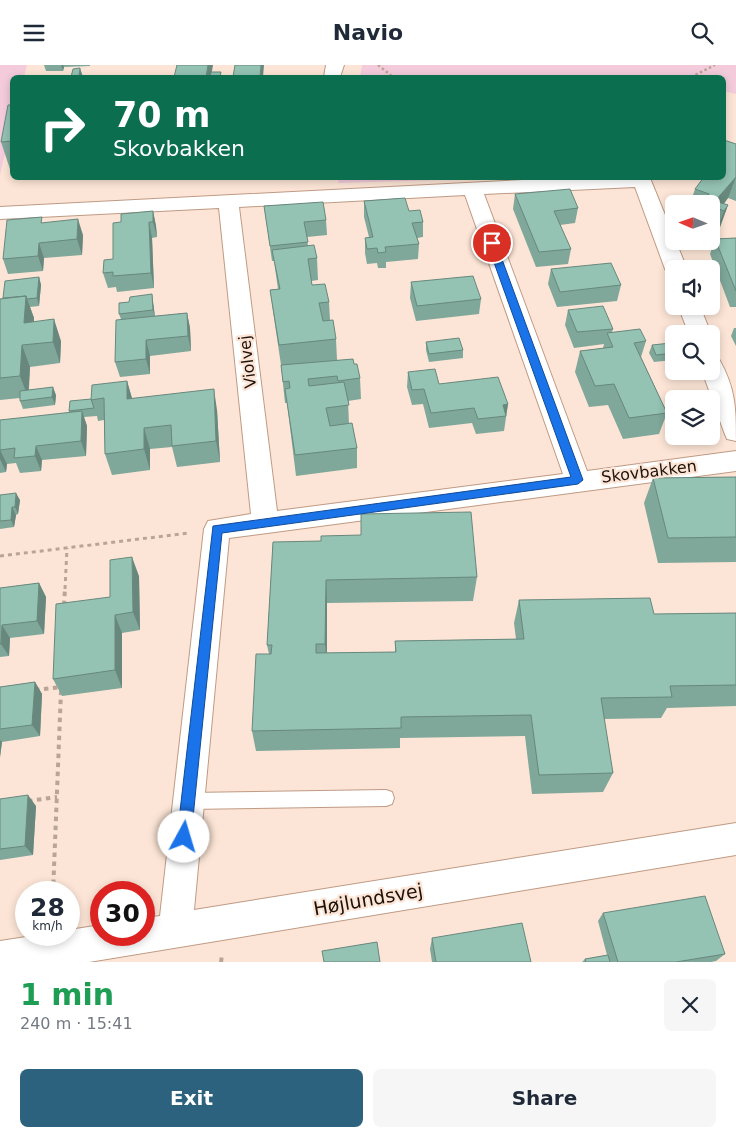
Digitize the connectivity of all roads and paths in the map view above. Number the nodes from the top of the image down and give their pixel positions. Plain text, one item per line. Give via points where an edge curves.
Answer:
1 (378, 65) edge
2 (715, 65) edge
3 (390, 75) edge
4 (695, 75) edge
5 (307, 187) edge
6 (472, 188) junction
7 (228, 201) junction
8 (0, 213) edge
9 (673, 260) edge
10 (717, 380) edge
11 (736, 432) edge
12 (736, 461) edge
13 (578, 480) junction
14 (265, 522) junction
15 (217, 529) junction
16 (67, 548) junction
17 (0, 556) edge
18 (64, 607) edge
19 (62, 677) edge
20 (61, 687) junction
21 (26, 692) edge
22 (57, 797) junction
23 (386, 798) dead end
24 (188, 801) junction
25 (19, 803) edge
26 (736, 839) edge
27 (54, 881) edge
28 (178, 929) junction
29 (0, 959) edge

1 - 3 path
2 - 4 path
5 - 6 street
5 - 7 street
6 - 9 street via 644,182
6 - 13 street
7 - 8 street
7 - 14 street, Violvej
10 - 11 street
12 - 13 street, Skovbakken
13 - 14 street, Skovbakken
14 - 15 street, Skovbakken
15 - 16 path
15 - 24 street
16 - 17 path
16 - 18 path
19 - 20 path
20 - 21 path
20 - 22 path
22 - 25 path
22 - 27 path
23 - 24 lane
24 - 28 street via 177,909
26 - 28 street, Højlundsvej
28 - 29 street, Højlundsvej

